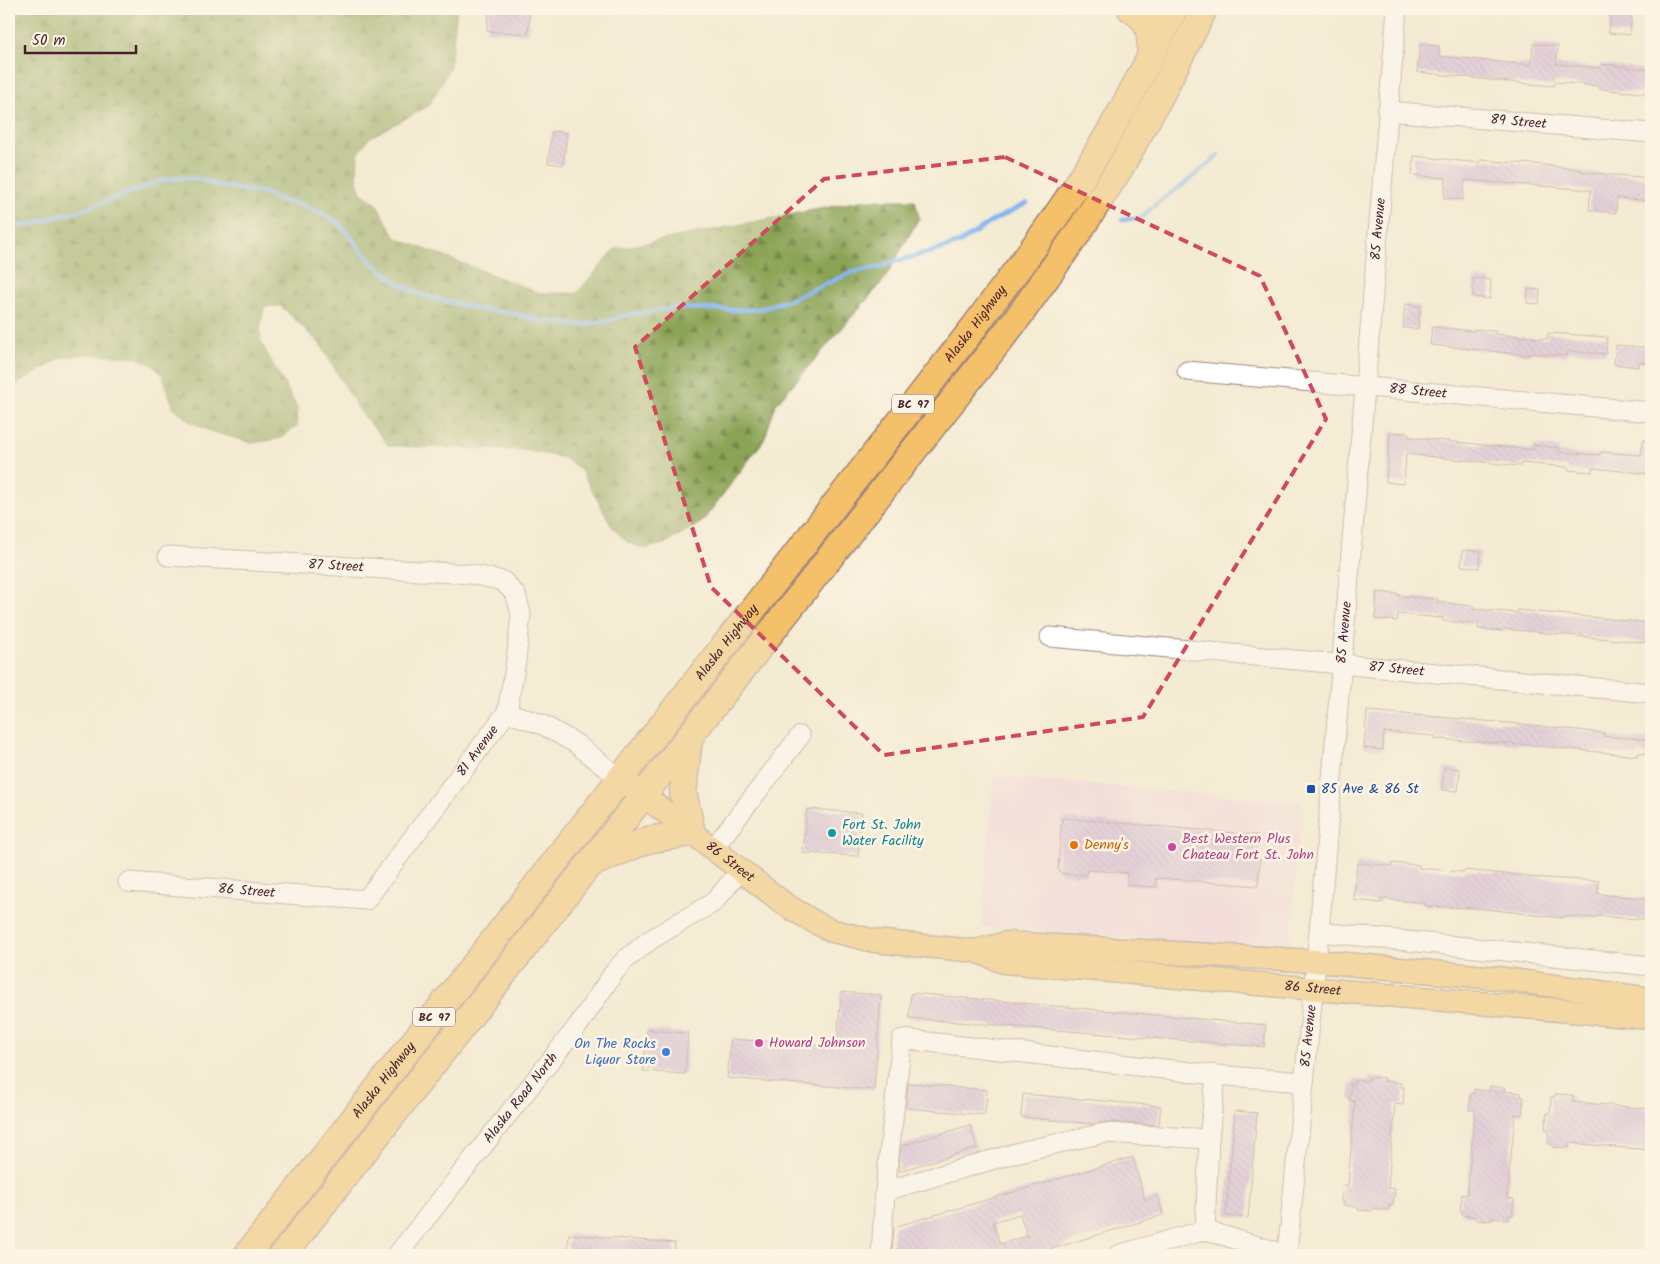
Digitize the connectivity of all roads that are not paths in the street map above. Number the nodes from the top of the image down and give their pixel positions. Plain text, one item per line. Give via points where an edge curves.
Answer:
1 (1131, 9) edge
2 (1174, 9) edge
3 (1204, 9) edge
4 (1397, 9) edge
5 (1151, 56) junction
6 (1387, 111) junction
7 (1651, 133) edge
8 (1186, 371) dead end
9 (1366, 386) junction
10 (1651, 412) edge
11 (168, 556) dead end
12 (503, 581) joint
13 (1050, 637) dead end
14 (1342, 665) junction
15 (1651, 693) edge
16 (507, 712) junction
17 (800, 736) dead end
18 (690, 737) junction
19 (621, 778) junction
20 (644, 796) junction
21 (692, 833) junction
22 (713, 849) junction
23 (589, 865) junction
24 (740, 871) junction
25 (128, 882) dead end
26 (366, 900) joint
27 (1318, 932) junction
28 (976, 951) junction
29 (1314, 961) junction
30 (1651, 966) edge
31 (1312, 987) junction
32 (1651, 999) edge
33 (1651, 1018) edge
34 (1216, 1075) junction
35 (1303, 1082) junction
36 (1208, 1139) junction
37 (886, 1191) junction
38 (1204, 1230) junction
39 (247, 1255) edge
40 (283, 1255) edge
41 (397, 1255) edge
42 (880, 1255) edge
43 (1118, 1255) edge
44 (1287, 1255) edge

1 - 5 highway via 1143,17 1150,29
2 - 5 highway, Alaska Highway / BC 97
3 - 18 highway, Alaska Highway / BC 97 via 1120,168 1078,234 1018,316
4 - 6 street, 85 Avenue
5 - 19 highway, Alaska Highway / BC 97 via 1071,194 1029,253
6 - 7 street, 89 Street
6 - 9 street, 85 Avenue
8 - 9 street, 88 Street
9 - 10 street, 88 Street
9 - 14 street, 85 Avenue
11 - 12 street, 87 Street via 470,574
12 - 16 street, 81 Avenue via 516,595 520,614
13 - 14 street, 87 Street
14 - 15 street, 87 Street
14 - 27 street, 85 Avenue
16 - 19 street, 86 Street via 543,725 576,743
16 - 26 street, 81 Avenue
17 - 22 street
18 - 20 highway, Alaska Highway / BC 97
18 - 21 highway via 682,792
19 - 20 main road, 86 Street
19 - 39 highway, Alaska Highway / BC 97
20 - 21 main road, 86 Street
20 - 23 highway, Alaska Highway / BC 97
21 - 22 main road, 86 Street
21 - 23 highway via 647,840
22 - 24 main road, 86 Street
23 - 40 highway, Alaska Highway / BC 97
24 - 28 main road, 86 Street via 804,916 833,931 894,944
24 - 41 street, Alaska Road North via 714,902 650,940 615,971 576,1027
25 - 26 street, 86 Street
27 - 29 street, 85 Avenue
27 - 30 street
28 - 29 main road, 86 Street via 1006,943
28 - 31 main road, 86 Street via 1004,962
29 - 31 street, 85 Avenue
29 - 32 main road, 86 Street via 1496,978
31 - 33 main road, 86 Street
31 - 35 street, 85 Avenue
34 - 35 street
34 - 36 street
34 - 37 street via 902,1039
35 - 44 street, 85 Avenue
36 - 37 street via 1104,1133 1019,1152
36 - 38 street
37 - 42 street
38 - 43 street
38 - 44 street

